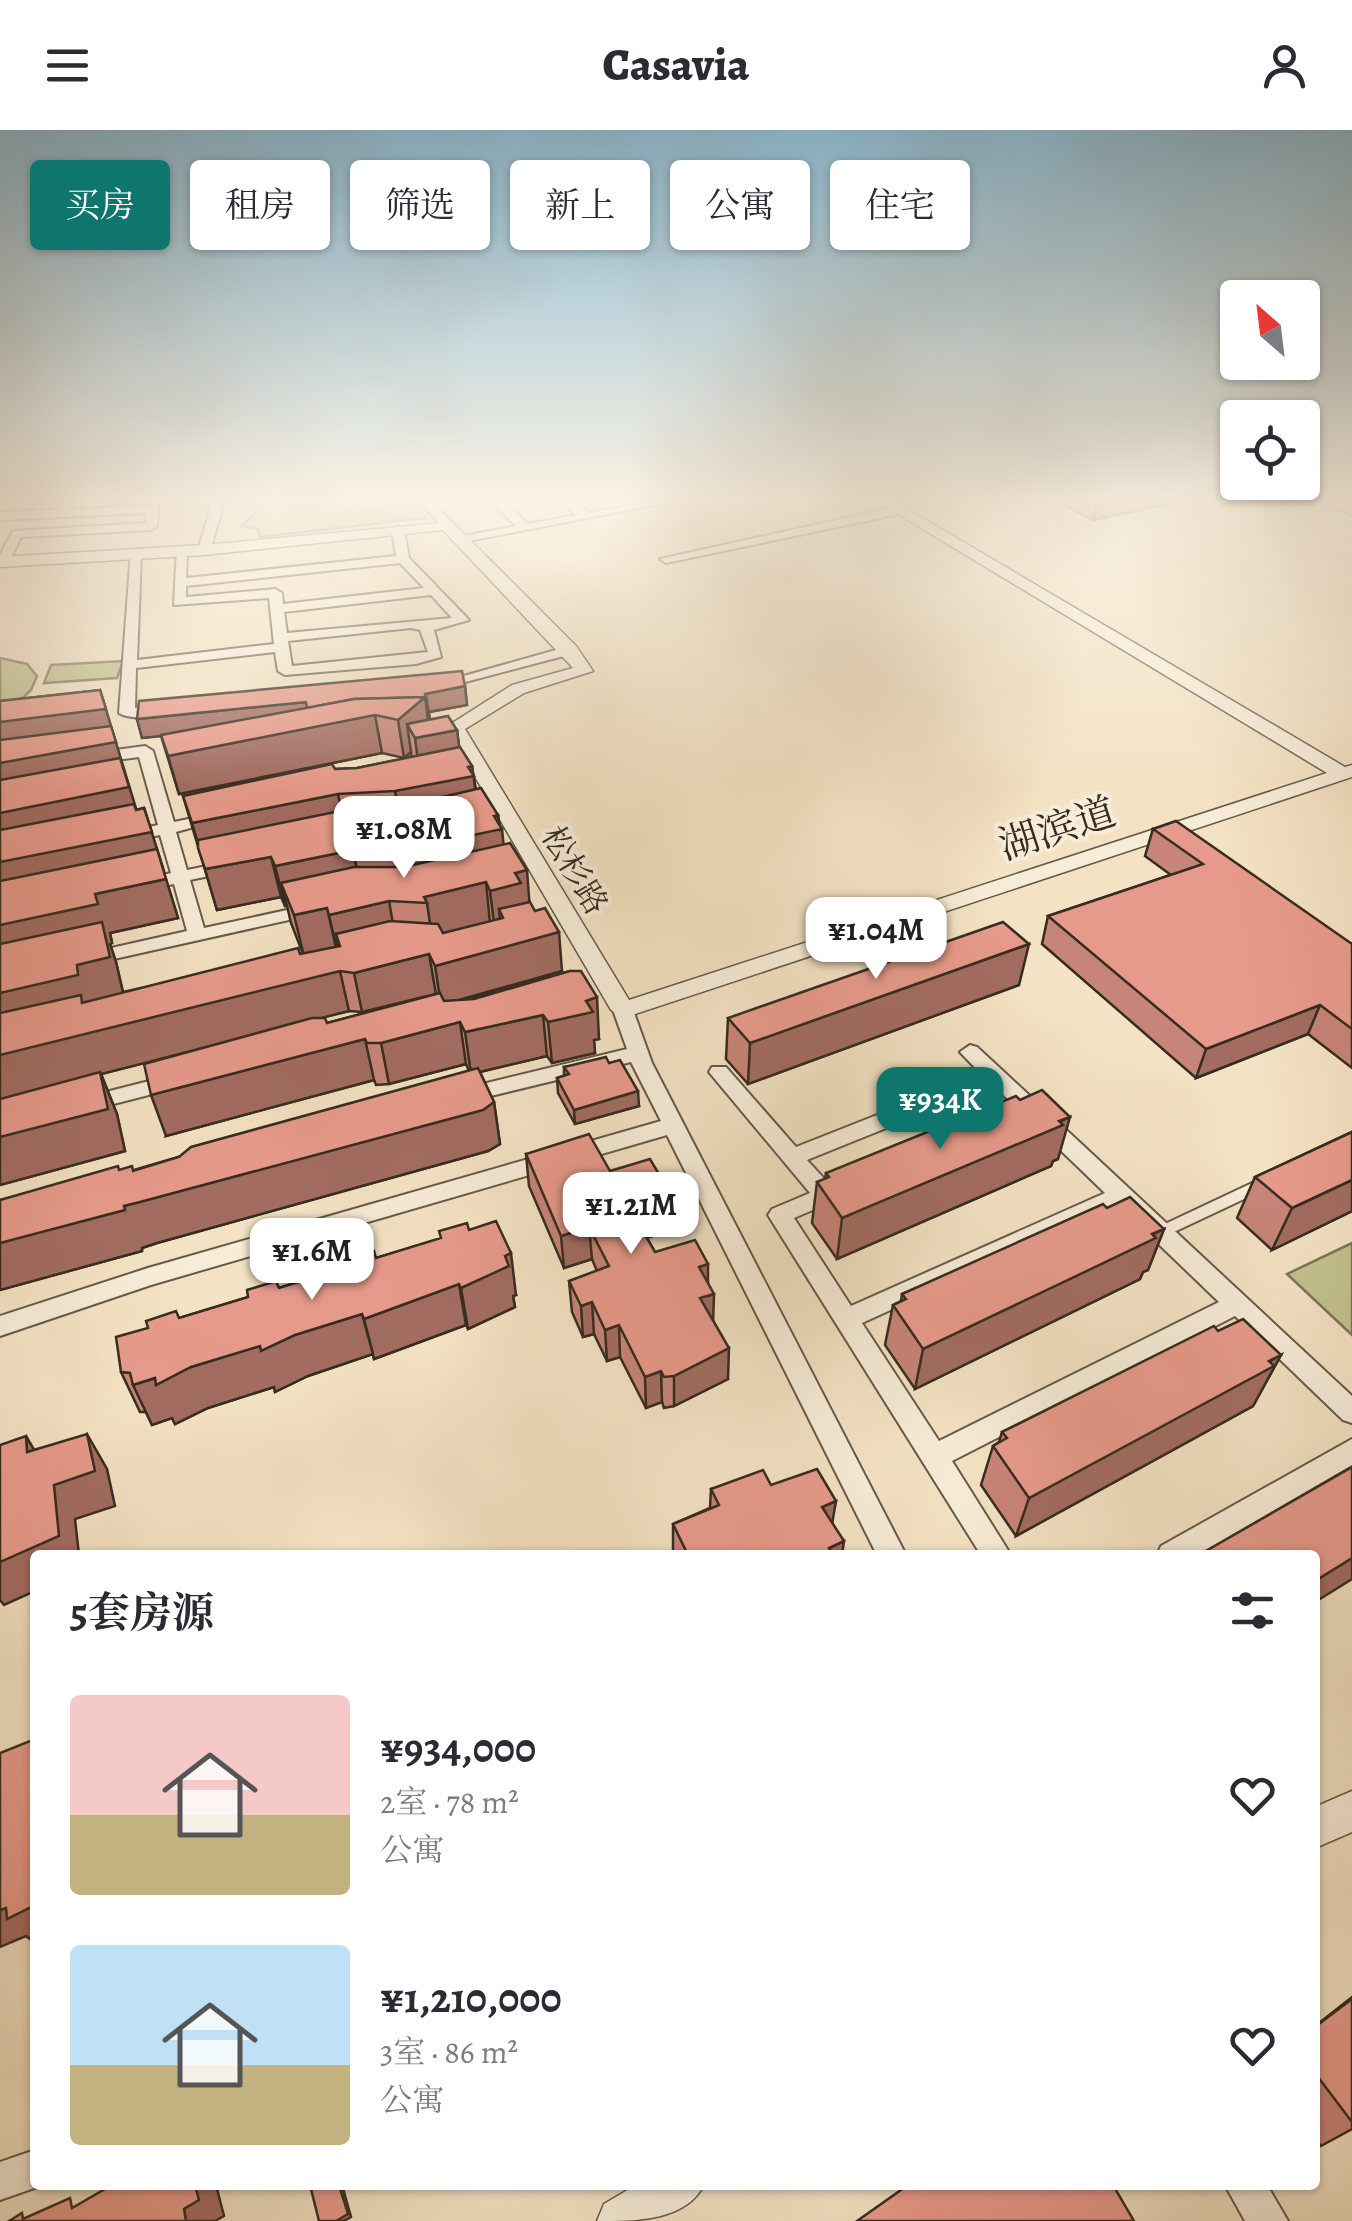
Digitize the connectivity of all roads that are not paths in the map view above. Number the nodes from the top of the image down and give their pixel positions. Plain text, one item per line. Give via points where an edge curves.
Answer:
1 (133, 594) edge
2 (180, 594) edge
3 (275, 594) edge
4 (407, 594) edge
5 (437, 594) edge
6 (515, 594) edge
7 (1038, 594) edge
8 (276, 601) junction
9 (426, 627) junction
10 (282, 643) junction
11 (570, 650) junction
12 (129, 664) junction
13 (416, 687) edge
14 (184, 708) edge
15 (72, 761) edge
16 (168, 765) edge
17 (1347, 772) edge
18 (152, 776) junction
19 (134, 787) dead end
20 (245, 812) edge
21 (166, 828) junction
22 (111, 840) edge
23 (254, 862) edge
24 (180, 877) junction
25 (108, 892) edge
26 (344, 903) edge
27 (197, 935) junction
28 (72, 962) edge
29 (623, 1010) junction
30 (970, 1052) dead end
31 (639, 1053) junction
32 (719, 1072) dead end
33 (996, 1076) junction
34 (193, 1077) edge
35 (448, 1100) edge
36 (58, 1111) edge
37 (674, 1124) junction
38 (792, 1157) junction
39 (1280, 1176) edge
40 (860, 1182) edge
41 (1121, 1194) junction
42 (825, 1196) junction
43 (1161, 1232) junction
44 (1237, 1304) junction
45 (846, 1319) junction
46 (0, 1326) edge
47 (1352, 1412) edge
48 (1352, 1451) edge
49 (934, 1457) junction
50 (889, 1550) edge
51 (994, 1550) edge
52 (1181, 1550) edge
53 (1352, 1811) edge
54 (1320, 1826) edge
55 (30, 2171) edge
56 (0, 2181) edge
57 (672, 2190) edge
58 (1247, 2190) edge
59 (620, 2221) edge
60 (1268, 2221) edge

1 - 12 street
2 - 8 street via 180,602
3 - 8 street
4 - 8 street
5 - 9 street via 462,620
6 - 11 street
7 - 17 street
8 - 10 street
9 - 10 street
9 - 10 street via 436,654 416,660 286,671
10 - 12 street
11 - 13 street
11 - 29 street, 松杉路 via 584,671 518,690 445,727 597,985
12 - 14 street via 126,713
15 - 18 street via 145,752
16 - 18 street
17 - 29 street, 湖滨道
18 - 19 street
18 - 21 street
20 - 21 street
21 - 22 street
21 - 24 street
23 - 24 street
24 - 25 street
24 - 27 street
26 - 27 street
27 - 28 street
29 - 31 street
30 - 33 street
31 - 35 street
31 - 37 street
32 - 38 street
33 - 38 street
33 - 41 street via 1025,1116
34 - 36 street
37 - 46 street
37 - 50 street
38 - 42 street
39 - 43 lane
40 - 42 street
41 - 43 street
41 - 45 street
42 - 45 street via 780,1214
43 - 44 street
44 - 47 street
44 - 49 street
45 - 49 street
48 - 52 street
49 - 51 street
53 - 54 street
55 - 56 street
57 - 59 street
58 - 60 street

